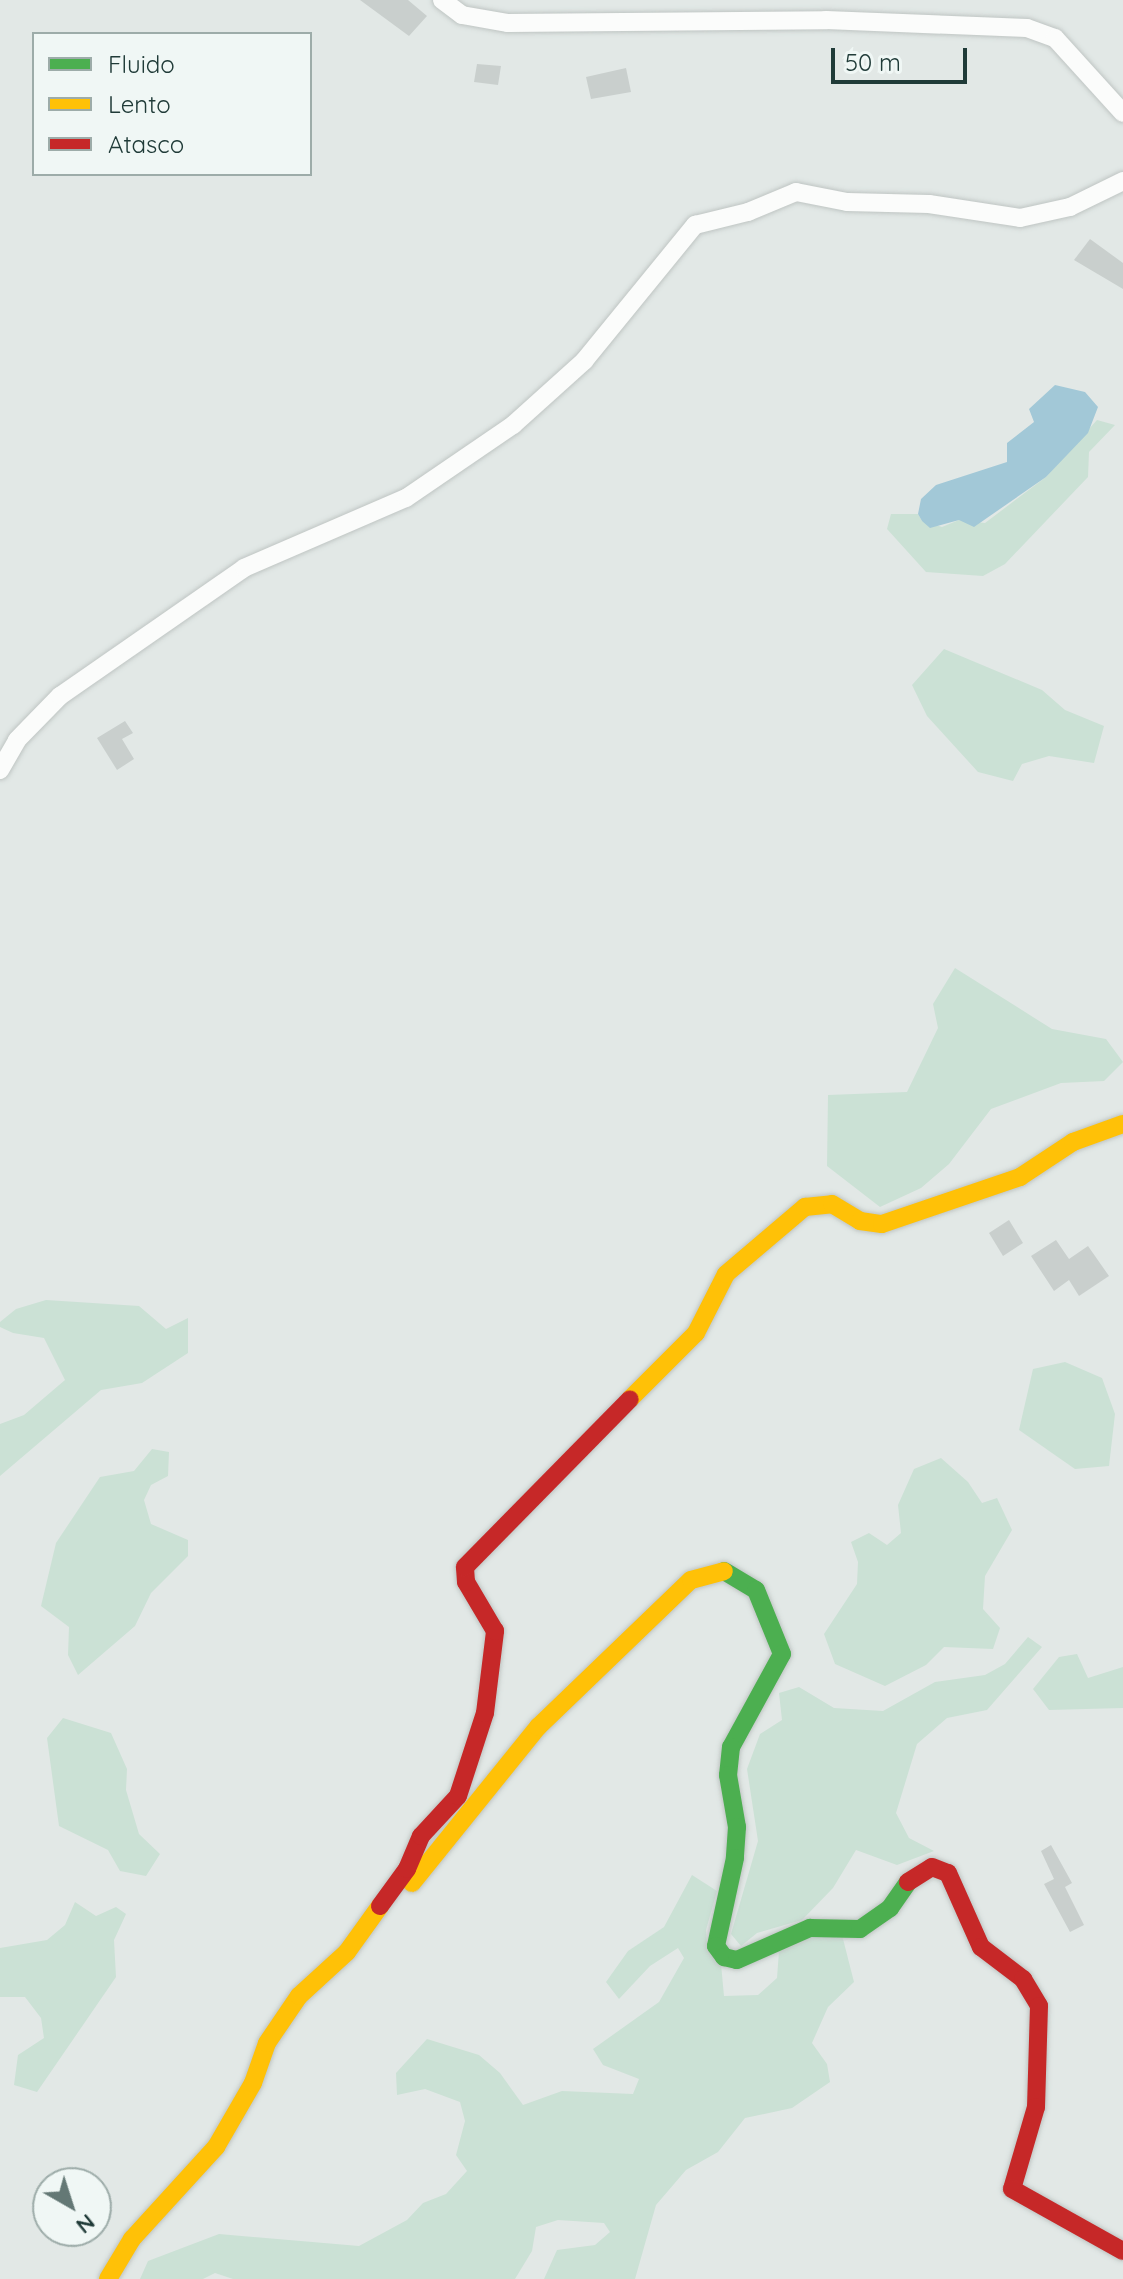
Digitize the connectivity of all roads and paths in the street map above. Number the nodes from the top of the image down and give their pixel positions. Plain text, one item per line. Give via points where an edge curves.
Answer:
1 (442, 0) edge
2 (1123, 113) edge
3 (1123, 181) edge
4 (0, 770) edge
5 (1123, 1124) edge
6 (369, 1923) junction
7 (1123, 2251) edge
8 (108, 2279) edge

1 - 2 street via 462,15 508,23 826,20 1027,28 1055,38
3 - 4 street via 1070,207 1020,218 929,204 847,202 796,192 748,212 695,225 592,352 513,425 406,498 244,568 60,696 17,740
5 - 6 street via 1073,1142 1020,1177 882,1224 860,1221 832,1204 805,1207 726,1274 696,1333 465,1567 466,1582 495,1631 480,1735 458,1796 421,1836 407,1869
6 - 7 street via 391,1910 538,1727 650,1617 691,1580 733,1572 756,1590 782,1654 731,1747 728,1775 737,1827 735,1858 716,1946 724,1957 737,1960 810,1928 860,1929 890,1908 912,1876 932,1867 948,1873 981,1947 1023,1979 1039,2006 1036,2107 1012,2189
6 - 8 street via 299,1996 267,2043 253,2083 216,2147 132,2239

